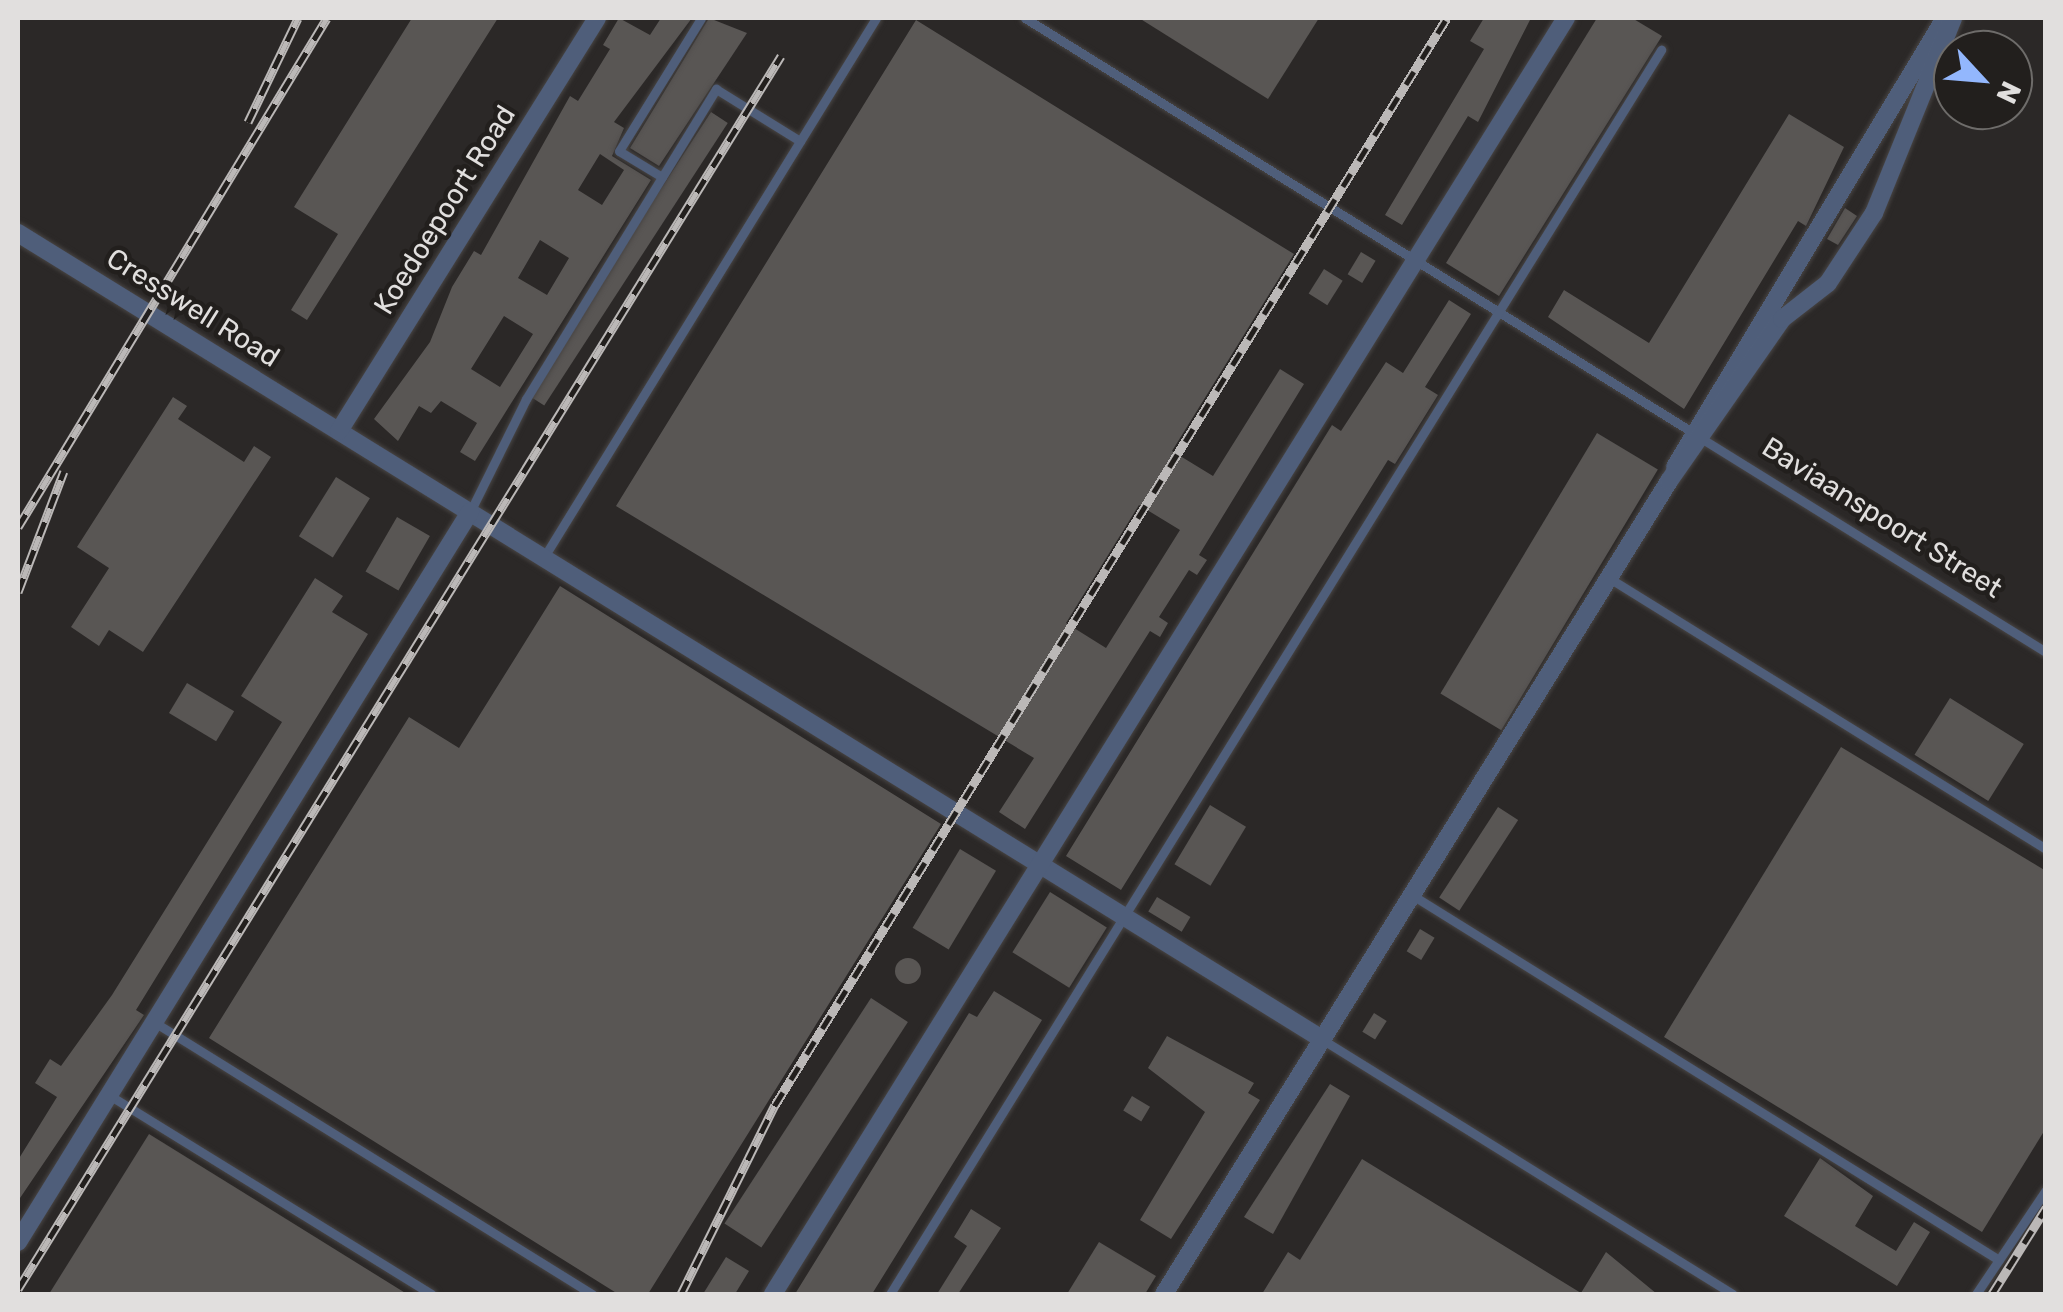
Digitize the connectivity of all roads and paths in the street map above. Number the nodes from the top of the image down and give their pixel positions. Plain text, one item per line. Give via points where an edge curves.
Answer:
1 (597, 18) edge
2 (701, 18) edge
3 (876, 18) edge
4 (1024, 18) edge
5 (1566, 18) edge
6 (1950, 18) edge
7 (1661, 50) dead end
8 (800, 141) junction
9 (662, 177) junction
10 (18, 233) edge
11 (1416, 261) junction
12 (1498, 312) junction
13 (340, 432) junction
14 (1696, 435) junction
15 (470, 512) junction
16 (544, 558) junction
17 (1609, 578) junction
18 (2046, 652) edge
19 (2046, 849) edge
20 (1040, 863) junction
21 (1412, 895) junction
22 (1124, 915) junction
23 (154, 1022) junction
24 (1322, 1039) junction
25 (108, 1095) junction
26 (2046, 1190) edge
27 (18, 1242) edge
28 (1998, 1260) junction
29 (431, 1294) edge
30 (592, 1294) edge
31 (773, 1294) edge
32 (890, 1294) edge
33 (1164, 1294) edge
34 (1733, 1294) edge
35 (1976, 1294) edge

1 - 13 street, Koedoepoort Road
2 - 9 lane via 620,150
3 - 8 lane
4 - 11 lane, Baviaanspoort Street
5 - 11 street
6 - 14 street
6 - 14 street via 1874,213 1828,283 1782,319
7 - 12 lane
8 - 9 lane via 716,89
8 - 16 lane
9 - 15 lane via 526,399
10 - 13 street, Cresswell Road
11 - 12 lane, Baviaanspoort Street
11 - 20 street
12 - 14 lane, Baviaanspoort Street
12 - 22 lane
13 - 15 street, Cresswell Road
14 - 17 street
14 - 18 lane, Baviaanspoort Street
15 - 16 street, Cresswell Road
15 - 23 street
16 - 20 street, Cresswell Road
17 - 19 lane
17 - 21 street
20 - 22 street, Cresswell Road
20 - 31 street
21 - 24 street
21 - 28 lane
22 - 24 street, Cresswell Road
22 - 32 lane
23 - 25 street
23 - 30 lane
24 - 33 street
24 - 34 lane
25 - 27 street
25 - 29 lane
26 - 28 lane
28 - 35 lane

